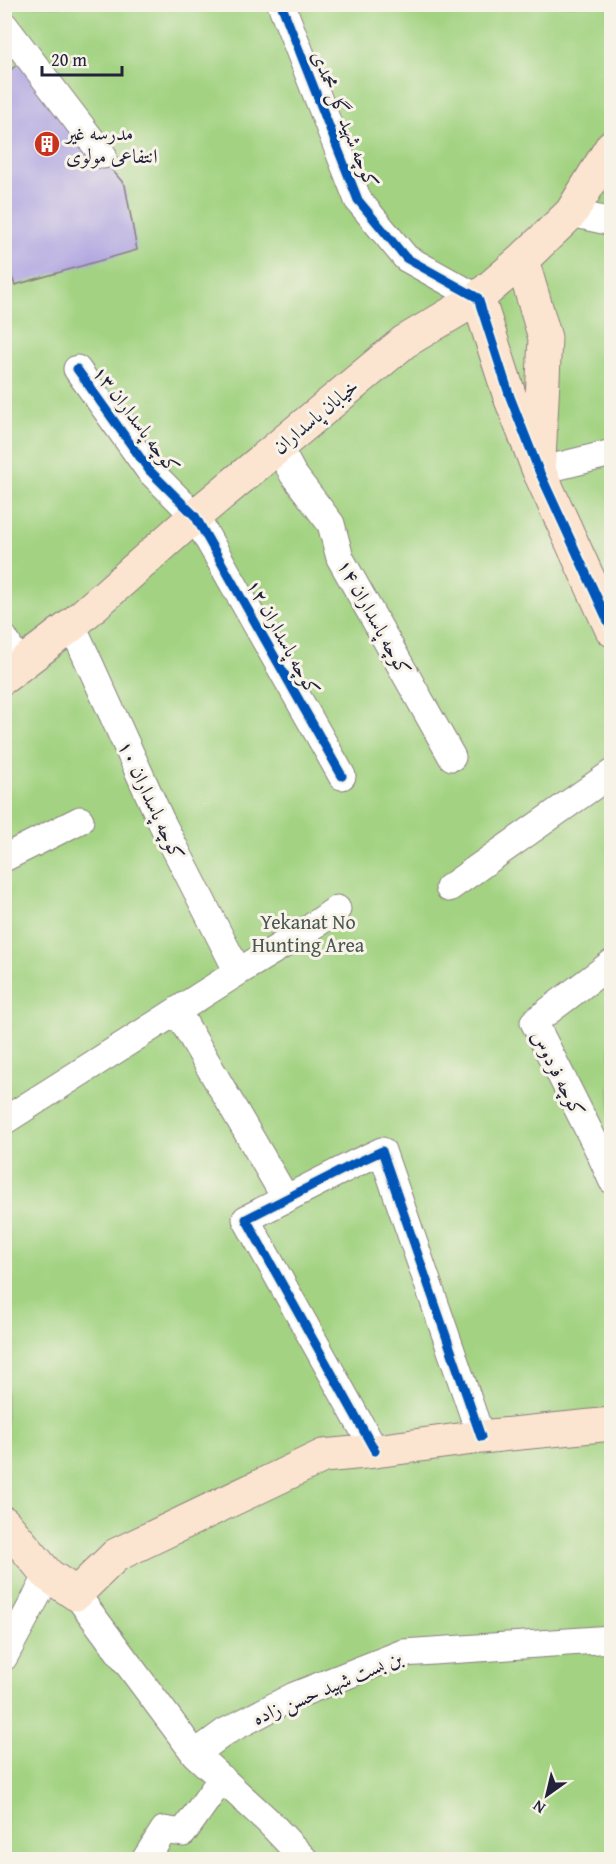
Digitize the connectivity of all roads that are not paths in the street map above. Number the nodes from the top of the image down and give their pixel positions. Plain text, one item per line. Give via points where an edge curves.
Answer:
1 (281, 4) edge
2 (4, 25) edge
3 (612, 146) edge
4 (103, 155) dead end
5 (571, 213) junction
6 (612, 222) edge
7 (522, 260) junction
8 (478, 298) junction
9 (77, 369) dead end
10 (278, 446) junction
11 (612, 453) edge
12 (539, 471) junction
13 (195, 516) junction
14 (72, 625) junction
15 (612, 630) edge
16 (4, 638) edge
17 (12, 672) edge
18 (452, 757) dead end
19 (612, 773) edge
20 (342, 776) dead end
21 (80, 820) dead end
22 (4, 858) edge
23 (449, 888) dead end
24 (337, 909) dead end
25 (612, 963) edge
26 (238, 972) junction
27 (177, 1011) junction
28 (4, 1120) edge
29 (612, 1180) edge
30 (286, 1199) junction
31 (612, 1424) edge
32 (481, 1437) junction
33 (375, 1451) junction
34 (4, 1523) edge
35 (48, 1575) junction
36 (76, 1594) junction
37 (612, 1639) edge
38 (4, 1657) edge
39 (195, 1754) junction
40 (222, 1778) junction
41 (145, 1860) edge
42 (305, 1860) edge

1 - 8 street, کوچه شهید گل محمدی via 358,200 406,258
2 - 4 street
3 - 5 street, خیابان پاسداران
5 - 6 street
5 - 7 street, خیابان پاسداران
7 - 8 street, خیابان پاسداران
7 - 12 street via 545,338
8 - 10 street, خیابان پاسداران via 404,342
8 - 12 street
9 - 13 street, کوچه پاسداران ۱۳ via 149,470
10 - 13 street, خیابان پاسداران
10 - 18 street, کوچه پاسداران ۱۴ via 293,474 331,524 340,558
11 - 12 street
12 - 15 street
13 - 14 street, خیابان پاسداران
13 - 20 street, کوچه پاسداران ۱۲
14 - 17 street, خیابان پاسداران
14 - 26 street, کوچه پاسداران ۱۰ via 161,821
16 - 17 street
19 - 23 street
21 - 22 street
24 - 26 street
25 - 29 street, کوچه فردوس via 534,1022
26 - 27 street
27 - 28 street
27 - 30 street
30 - 32 street via 382,1151
30 - 33 street via 246,1219
31 - 32 street
32 - 33 street
33 - 36 street via 323,1456 116,1555
34 - 35 street
35 - 36 street
35 - 38 street
36 - 39 street
37 - 39 street, بن بست شهید حسن زاده via 403,1653 294,1696 225,1732
39 - 40 street
40 - 41 street via 183,1833 164,1830
40 - 42 street

